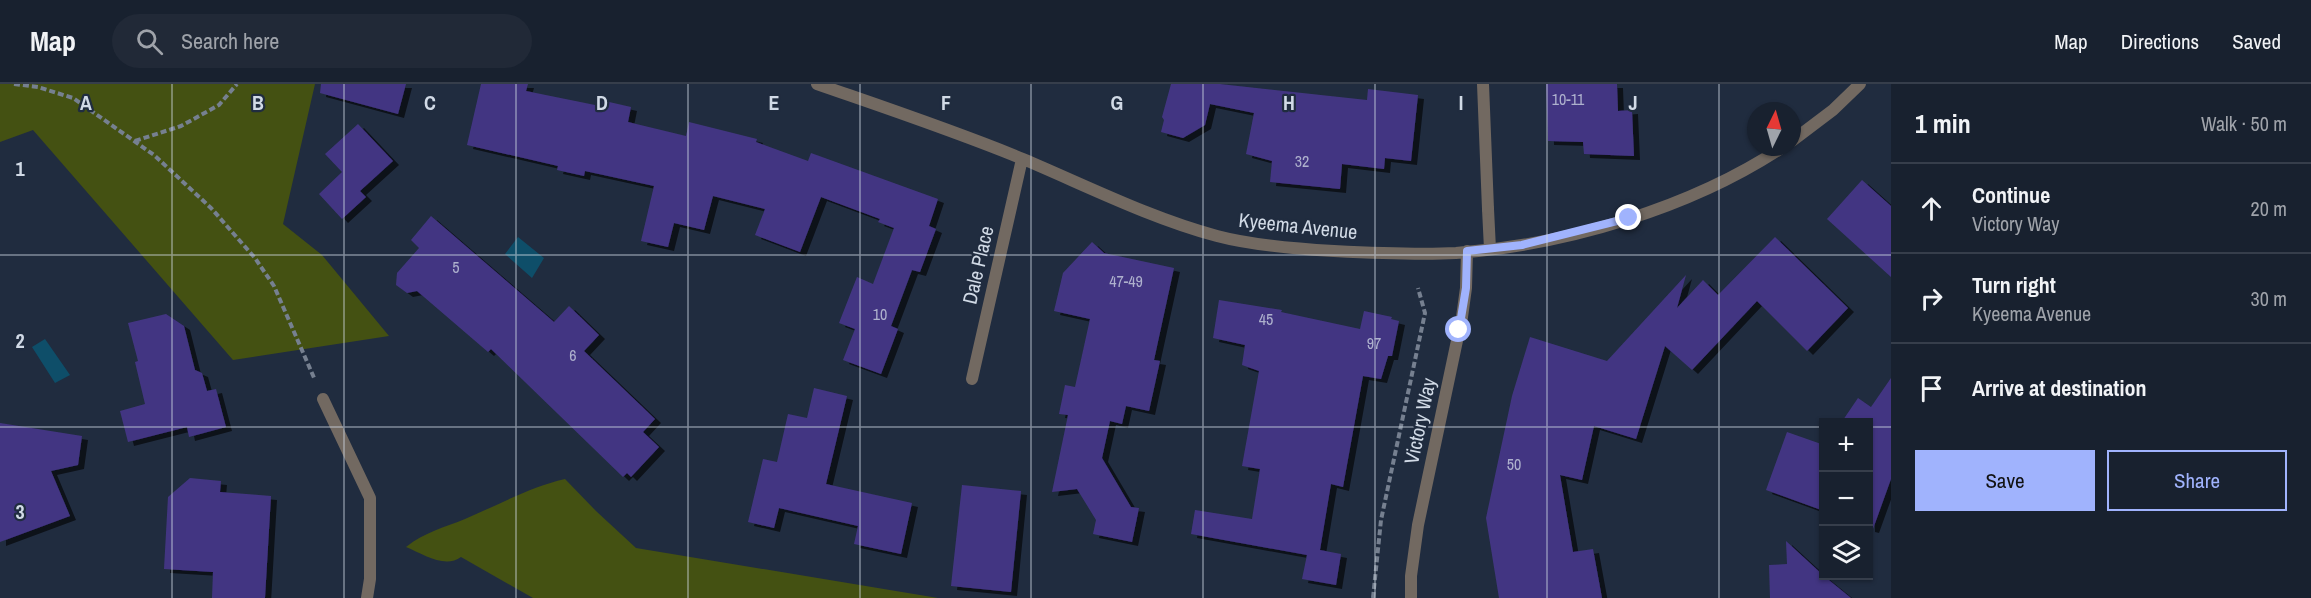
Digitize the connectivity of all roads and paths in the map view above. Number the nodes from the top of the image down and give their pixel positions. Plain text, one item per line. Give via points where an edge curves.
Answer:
1 (15, 84) edge
2 (237, 84) edge
3 (817, 84) edge
4 (1484, 84) edge
5 (1860, 84) edge
6 (1801, 134) edge
7 (134, 141) junction
8 (1767, 156) edge
9 (1022, 159) junction
10 (1490, 249) junction
11 (1467, 251) junction
12 (1418, 288) dead end
13 (972, 379) dead end
14 (324, 399) joint
15 (367, 598) edge
16 (1373, 598) edge
17 (1411, 598) edge

1 - 7 path via 73,98
2 - 7 path via 219,105 181,126
3 - 9 street, Kyeema Avenue
4 - 10 street
5 - 6 street
7 - 14 path via 211,208 255,258 274,286
8 - 10 street, Kyeema Avenue via 1667,205 1596,228
9 - 11 street, Kyeema Avenue via 1145,211 1219,236 1310,249
9 - 13 street, Dale Place
10 - 11 street, Kyeema Avenue
11 - 17 street, Victory Way via 1462,317 1418,525
12 - 16 path via 1425,313 1381,520
14 - 15 street via 370,498

